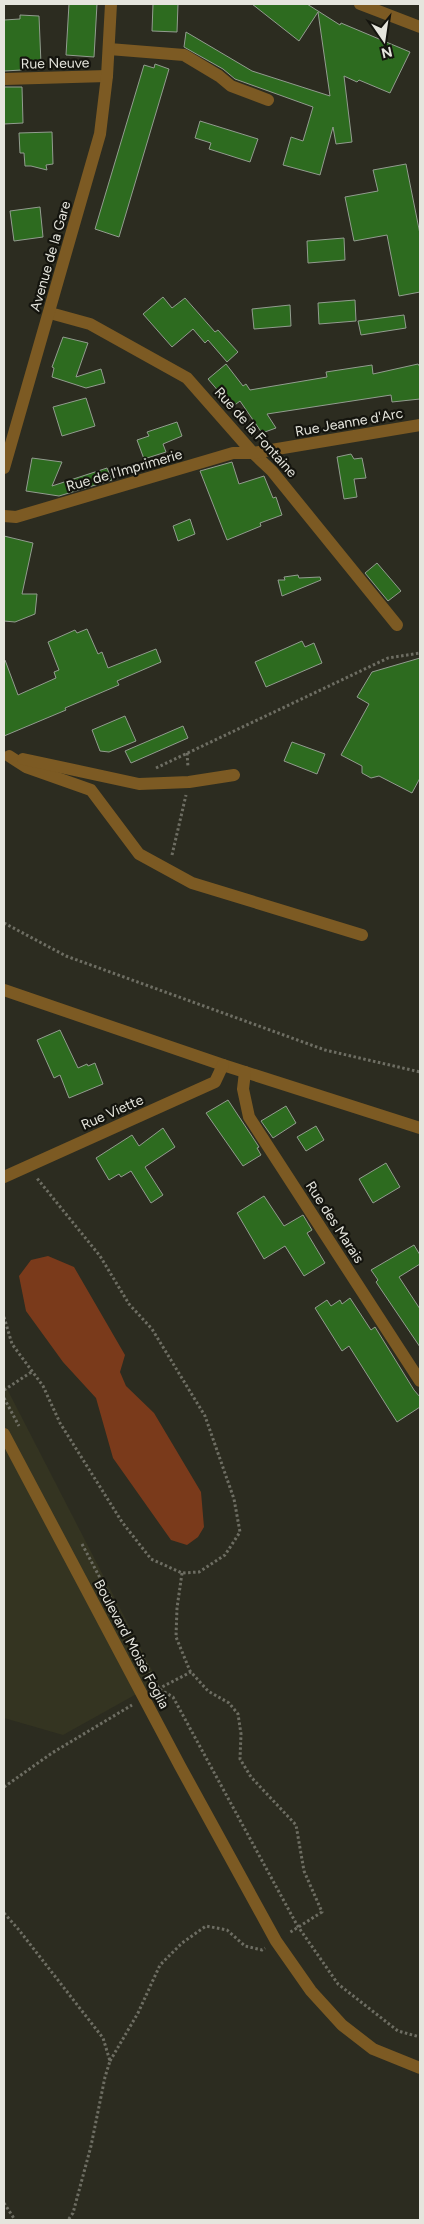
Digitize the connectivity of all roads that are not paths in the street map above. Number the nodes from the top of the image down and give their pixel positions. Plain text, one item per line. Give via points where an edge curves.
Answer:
1 (111, 4) edge
2 (360, 4) edge
3 (420, 27) edge
4 (109, 49) junction
5 (107, 76) junction
6 (4, 79) edge
7 (268, 100) dead end
8 (50, 313) junction
9 (420, 425) edge
10 (253, 453) junction
11 (4, 468) edge
12 (4, 516) edge
13 (398, 625) dead end
14 (6, 756) edge
15 (234, 775) dead end
16 (362, 935) dead end
17 (4, 990) edge
18 (223, 1064) junction
19 (246, 1072) junction
20 (420, 1128) edge
21 (4, 1177) edge
22 (420, 1381) edge
23 (4, 1434) edge
24 (420, 2068) edge

1 - 4 street, Avenue de la Gare
2 - 3 street
4 - 5 street, Avenue de la Gare
4 - 7 street via 184,56 231,86
5 - 6 street, Rue Neuve
5 - 8 street, Avenue de la Gare via 100,134
8 - 10 street, Rue de la Fontaine via 90,324 187,378
8 - 11 street, Avenue de la Gare
9 - 10 street, Rue Jeanne d'Arc
10 - 12 street, Rue de l'Imprimerie via 233,453 16,517
10 - 13 street, Rue de la Fontaine via 272,471
14 - 15 street via 139,784 189,782
14 - 16 street via 26,767 91,790 139,854 192,883
17 - 18 street
18 - 19 street
18 - 21 street, Rue Viette via 215,1082
19 - 20 street
19 - 22 street, Rue des Marais via 243,1089 249,1117
23 - 24 street, Boulevard Moise Foglia via 276,1941 311,1991 342,2025 372,2049

